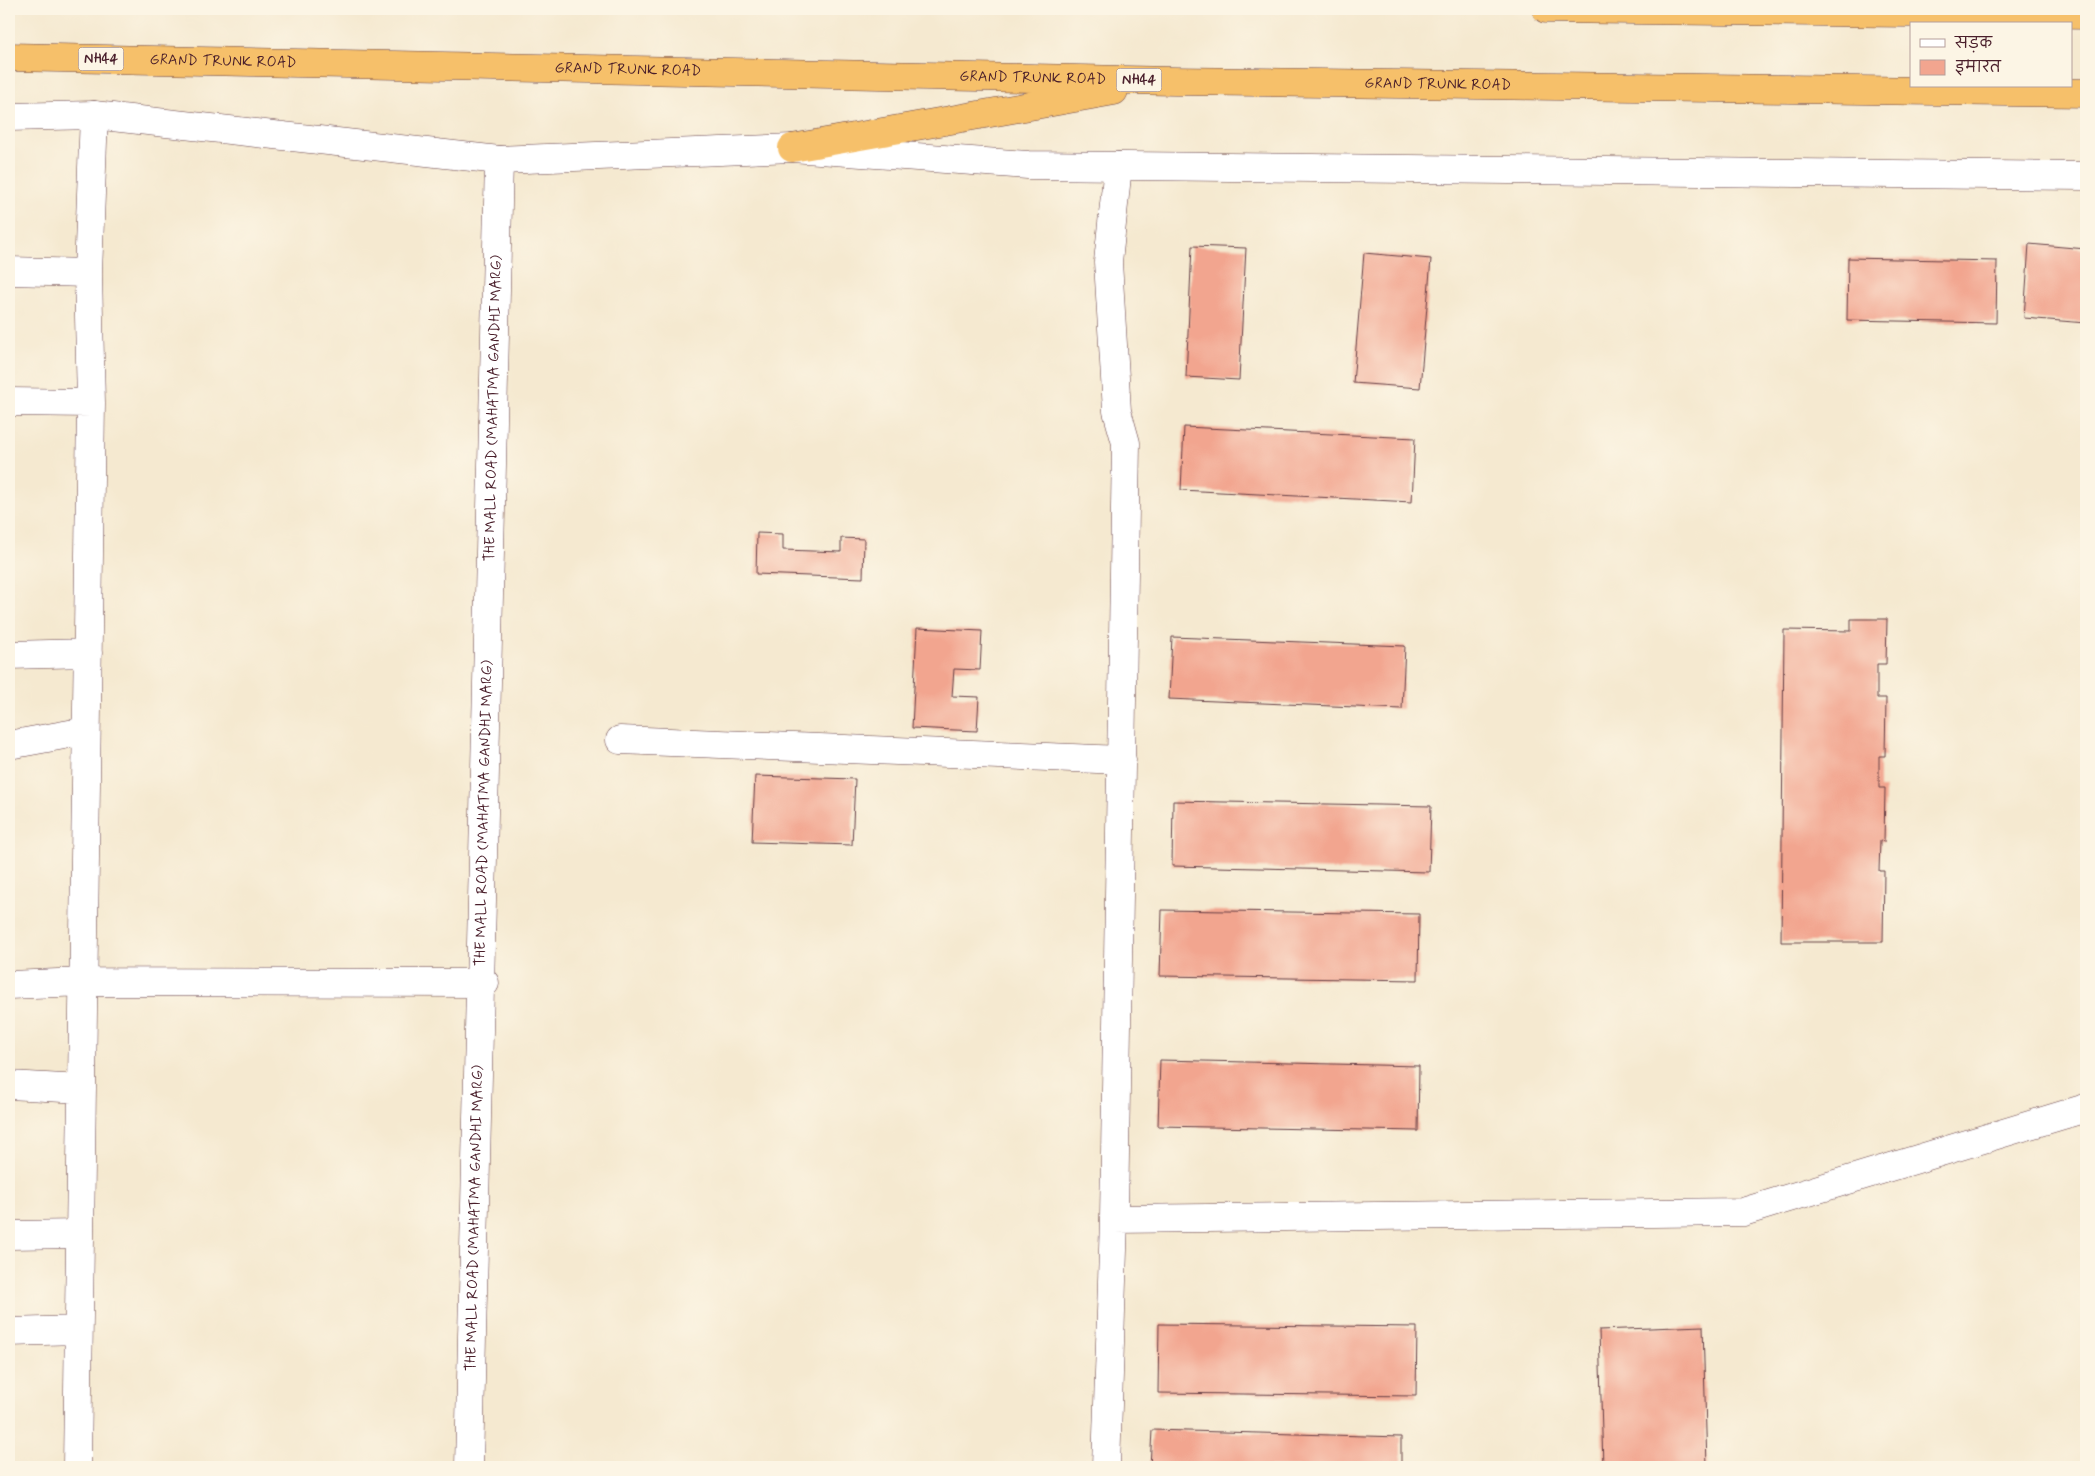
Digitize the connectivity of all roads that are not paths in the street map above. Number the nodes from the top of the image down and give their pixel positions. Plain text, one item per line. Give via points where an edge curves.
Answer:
1 (1546, 9) edge
2 (1997, 11) edge
3 (2086, 15) edge
4 (9, 57) edge
5 (1174, 81) junction
6 (2086, 93) edge
7 (94, 115) junction
8 (9, 117) edge
9 (792, 148) junction
10 (499, 160) junction
11 (1118, 166) junction
12 (2086, 176) edge
13 (9, 271) edge
14 (88, 274) junction
15 (9, 402) edge
16 (91, 403) junction
17 (88, 653) junction
18 (9, 655) edge
19 (86, 730) junction
20 (620, 740) dead end
21 (9, 745) edge
22 (1122, 760) junction
23 (83, 982) junction
24 (483, 983) junction
25 (9, 985) edge
26 (9, 1085) edge
27 (82, 1089) junction
28 (2086, 1108) edge
29 (1114, 1220) junction
30 (80, 1234) junction
31 (9, 1235) edge
32 (78, 1330) junction
33 (9, 1332) edge
34 (77, 1467) edge
35 (470, 1467) edge
36 (1106, 1467) edge

1 - 2 highway
2 - 3 highway
4 - 5 highway, GRAND TRUNK ROAD / NH44
5 - 6 highway, GRAND TRUNK ROAD / NH44
5 - 9 highway
7 - 8 street
7 - 10 street
7 - 14 street
9 - 10 street
9 - 11 street via 1028,165
10 - 24 street, THE MALL ROAD (MAHATMA GANDHI MARG)
11 - 12 street
11 - 22 street via 1108,262 1117,411 1126,443
13 - 14 street
14 - 16 street
15 - 16 street
16 - 17 street
17 - 18 street
17 - 19 street
19 - 21 street
19 - 23 street
20 - 22 street
22 - 29 street
23 - 24 street
23 - 25 street
23 - 27 street
24 - 35 street, THE MALL ROAD (MAHATMA GANDHI MARG)
26 - 27 street
27 - 30 street
28 - 29 street via 1743,1212
29 - 36 street
30 - 31 street
30 - 32 street
32 - 33 street
32 - 34 street

